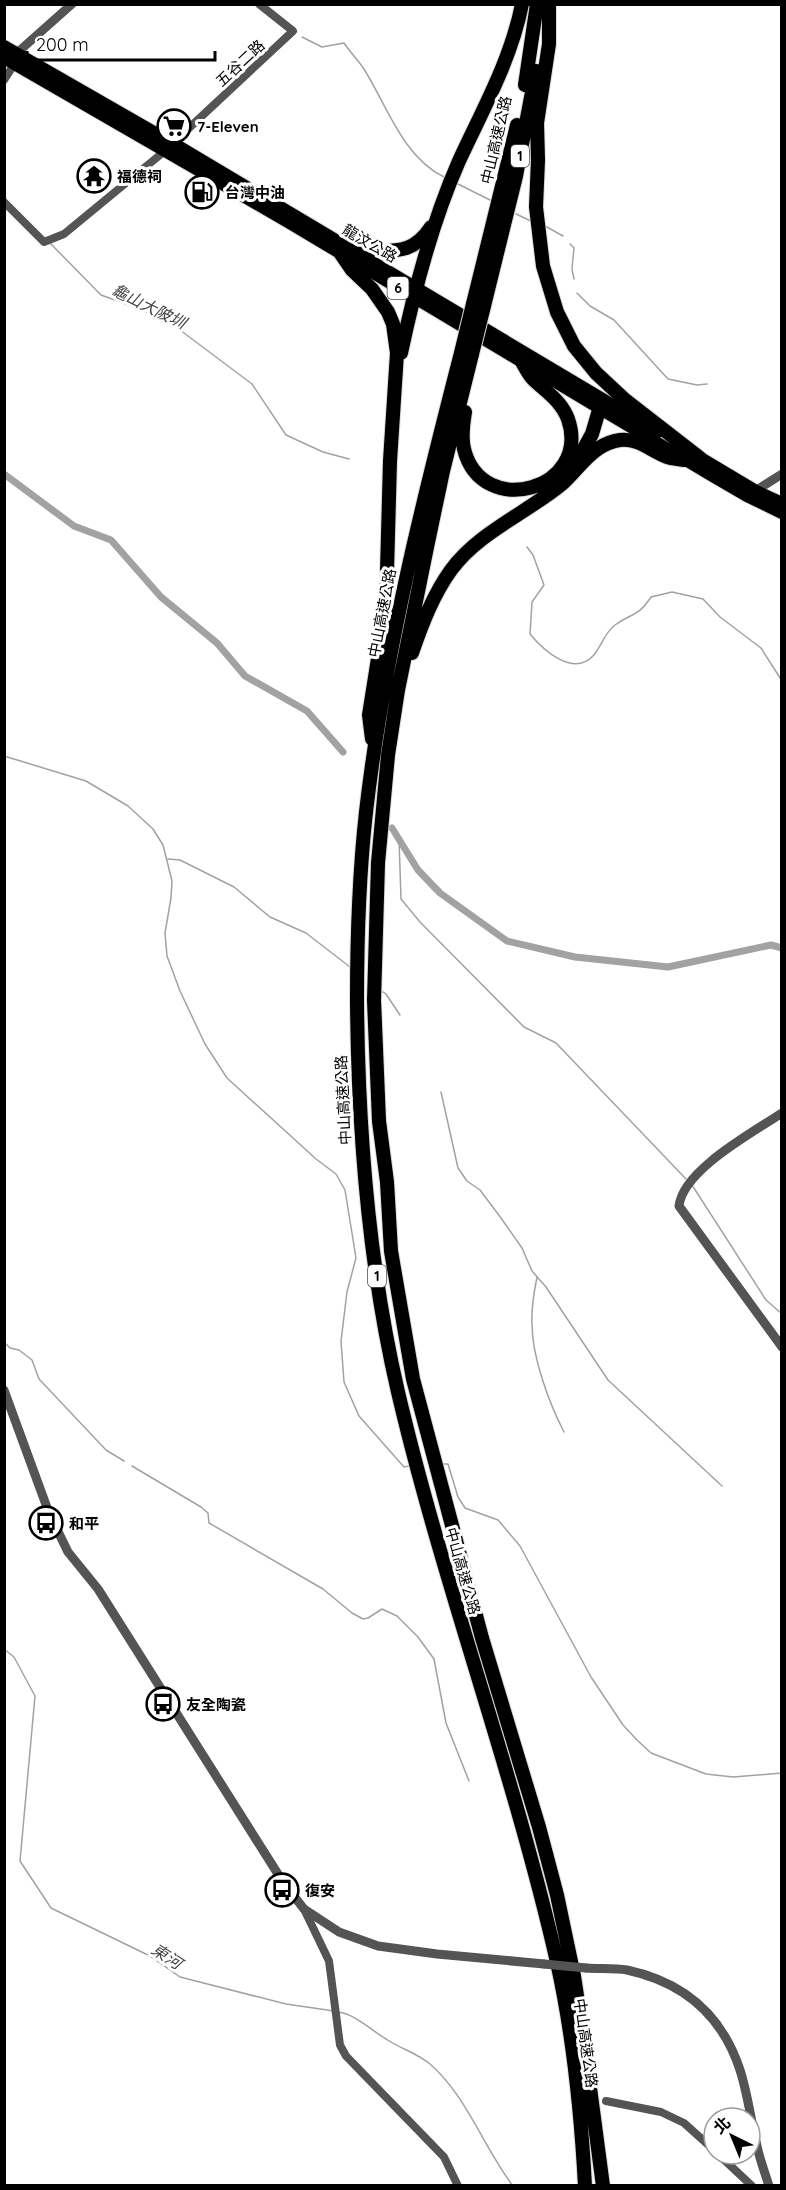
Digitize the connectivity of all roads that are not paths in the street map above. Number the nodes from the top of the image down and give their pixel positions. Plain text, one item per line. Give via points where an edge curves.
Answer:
1 (72, 4) edge
2 (259, 4) edge
3 (522, 4) edge
4 (537, 4) edge
5 (548, 4) edge
6 (4, 46) edge
7 (12, 58) edge
8 (4, 80) edge
9 (170, 147) junction
10 (4, 202) edge
11 (436, 220) junction
12 (356, 253) junction
13 (341, 254) junction
14 (415, 292) junction
15 (478, 305) junction
16 (466, 353) junction
17 (522, 362) junction
18 (395, 384) junction
19 (464, 384) junction
20 (601, 405) junction
21 (700, 458) junction
22 (685, 460) junction
23 (714, 471) junction
24 (782, 474) edge
25 (564, 482) junction
26 (752, 493) junction
27 (782, 503) edge
28 (782, 513) edge
29 (397, 698) junction
30 (374, 757) junction
31 (782, 1113) edge
32 (782, 1347) edge
33 (4, 1390) edge
34 (304, 1909) junction
35 (606, 2101) dead end
36 (702, 2139) edge
37 (731, 2166) edge
38 (458, 2186) edge
39 (585, 2186) edge
40 (603, 2186) edge
41 (752, 2186) edge
42 (769, 2186) edge

1 - 7 street
2 - 9 street, 五谷二路 via 293,31
3 - 11 highway via 505,62
4 - 15 highway, 中山高速公路 / 1 via 522,104
5 - 15 highway, 中山高速公路 / 1 via 516,176
5 - 21 highway via 549,44 537,123 536,207 543,266 557,312 573,346 596,373
6 - 7 main road, 龍汶公路 / 6
7 - 8 street
7 - 9 main road, 龍汶公路 / 6
9 - 10 street via 64,234 44,242
9 - 12 main road, 龍汶公路 / 6
9 - 13 main road, 龍汶公路 / 6
11 - 12 highway via 419,242 406,249
11 - 14 highway
12 - 14 main road, 龍汶公路 / 6
13 - 14 main road, 龍汶公路 / 6
13 - 18 highway via 372,289 393,324
14 - 17 main road, 龍汶公路 / 6
14 - 18 highway
14 - 20 main road, 龍汶公路 / 6
15 - 16 highway, 中山高速公路 / 1, bridge
16 - 19 highway, 中山高速公路 / 1
16 - 30 highway, 中山高速公路 / 1 via 408,570
17 - 19 highway via 555,398 570,429 570,448 560,469 537,487 502,489 474,470 462,436
17 - 20 main road, 龍汶公路 / 6
18 - 30 highway via 386,608 369,715
19 - 29 highway, 中山高速公路 / 1
20 - 21 main road, 龍汶公路 / 6
20 - 22 main road, 龍汶公路 / 6
20 - 25 highway via 592,434
21 - 23 main road, 龍汶公路 / 6
22 - 23 main road, 龍汶公路 / 6
22 - 25 highway via 668,457 635,441 610,442 598,448
23 - 26 main road, 龍汶公路 / 6
24 - 26 street
25 - 29 highway via 492,532 452,569 433,599
26 - 27 main road, 龍汶公路 / 6
26 - 28 main road, 龍汶公路 / 6
29 - 40 highway, 中山高速公路 / 1 via 378,863 375,1000 379,1121 391,1251 427,1438 557,1895 584,2035
30 - 39 highway, 中山高速公路 / 1 via 357,937 360,1127 373,1256 413,1451 526,1838 558,1967
31 - 32 street via 700,1168 680,1197 679,1206
33 - 34 street via 49,1513 68,1552 98,1589 283,1882
34 - 38 street via 329,1961 340,2045 346,2056 444,2157
34 - 42 street, bridge via 339,1932 378,1946 624,1970 660,1979 692,1998 716,2020 733,2050
35 - 36 street via 661,2112 684,2123
37 - 41 street

